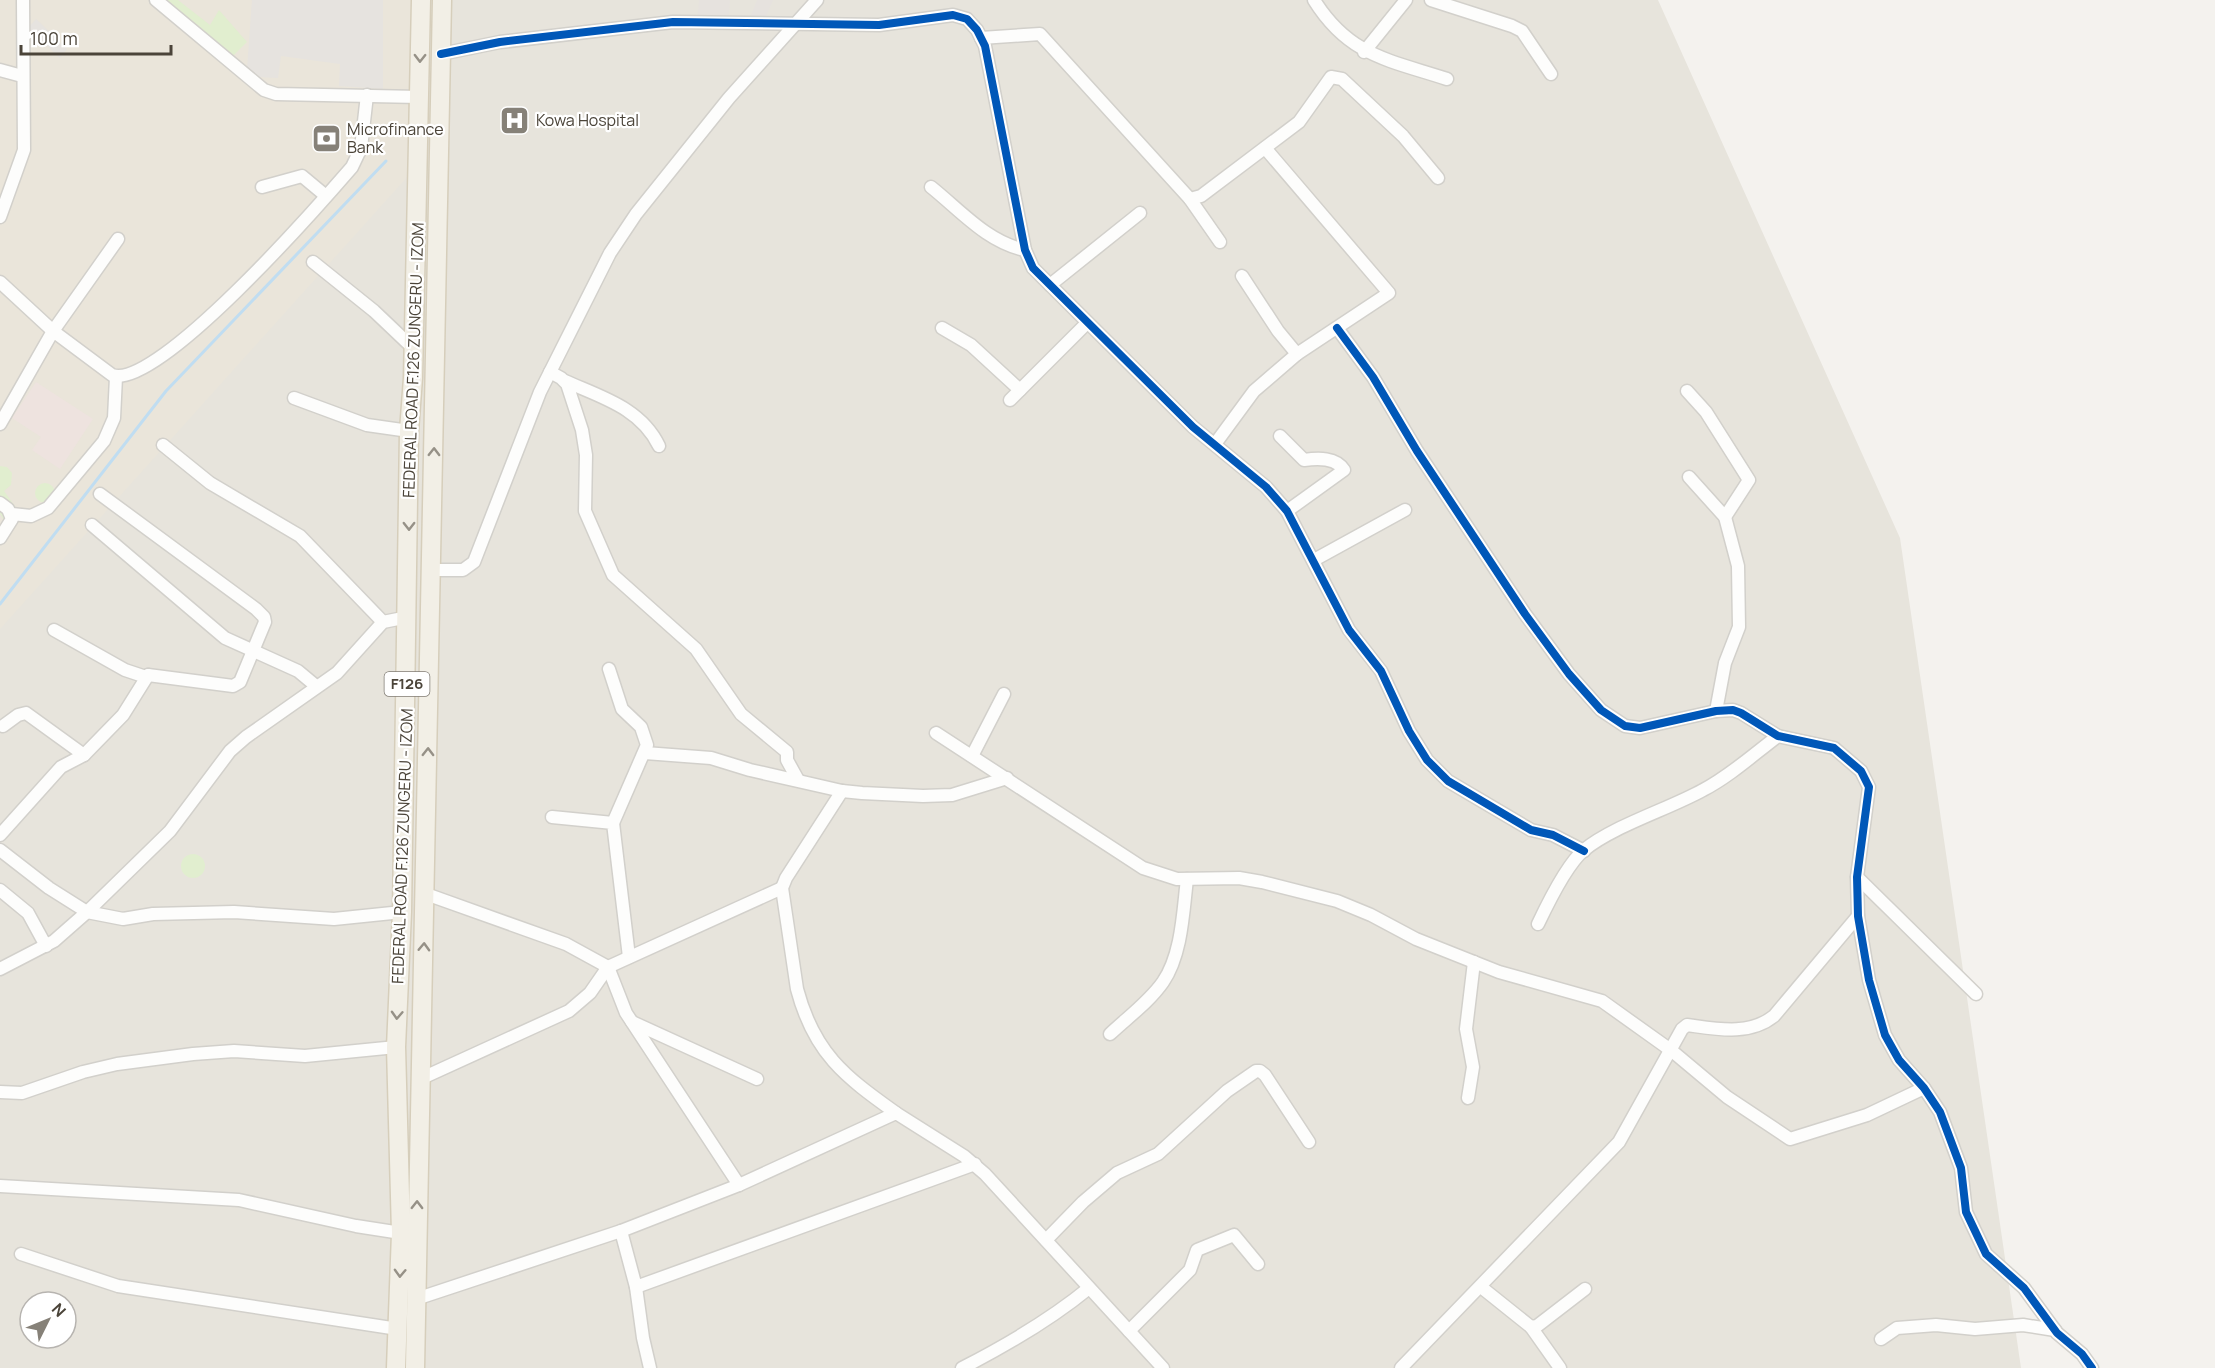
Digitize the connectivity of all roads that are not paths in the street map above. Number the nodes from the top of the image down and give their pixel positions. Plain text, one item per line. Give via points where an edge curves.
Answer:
1 (23, 0) edge
2 (156, 0) edge
3 (421, 0) edge
4 (442, 0) edge
5 (817, 0) edge
6 (1314, 0) edge
7 (1406, 0) edge
8 (1431, 0) edge
9 (794, 26) junction
10 (981, 38) junction
11 (1364, 52) junction
12 (441, 54) junction
13 (0, 70) edge
14 (1551, 74) dead end
15 (22, 76) junction
16 (1447, 79) dead end
17 (367, 95) junction
18 (419, 97) junction
19 (1266, 148) junction
20 (1438, 178) dead end
21 (262, 187) dead end
22 (931, 187) dead end
23 (326, 196) junction
24 (1190, 199) junction
25 (1140, 213) dead end
26 (0, 217) edge
27 (117, 239) dead end
28 (1220, 242) dead end
29 (1025, 250) junction
30 (313, 262) dead end
31 (1242, 276) dead end
32 (0, 282) edge
33 (1050, 285) junction
34 (1087, 323) junction
35 (942, 328) dead end
36 (1336, 328) junction
37 (53, 331) junction
38 (414, 349) junction
39 (1297, 354) junction
40 (550, 372) junction
41 (116, 377) junction
42 (413, 378) junction
43 (436, 379) junction
44 (565, 381) junction
45 (1020, 390) junction
46 (1687, 391) dead end
47 (294, 398) dead end
48 (1010, 400) dead end
49 (0, 424) edge
50 (409, 431) junction
51 (1281, 435) dead end
52 (1215, 444) junction
53 (163, 445) dead end
54 (659, 446) dead end
55 (1689, 477) dead end
56 (100, 494) dead end
57 (0, 503) edge
58 (1405, 510) dead end
59 (1287, 511) junction
60 (12, 514) junction
61 (1725, 517) junction
62 (92, 525) dead end
63 (0, 538) edge
64 (1314, 560) junction
65 (431, 570) junction
66 (408, 617) junction
67 (383, 622) junction
68 (54, 630) dead end
69 (254, 651) junction
70 (609, 669) dead end
71 (148, 675) junction
72 (316, 686) junction
73 (1004, 694) dead end
74 (1716, 711) junction
75 (3, 726) dead end
76 (936, 733) dead end
77 (1778, 736) junction
78 (645, 753) junction
79 (84, 755) junction
80 (972, 756) junction
81 (1007, 778) junction
82 (798, 780) junction
83 (842, 791) junction
84 (552, 817) dead end
85 (613, 823) junction
86 (0, 835) edge
87 (0, 850) edge
88 (1584, 850) junction
89 (1857, 877) junction
90 (1187, 879) junction
91 (782, 888) junction
92 (0, 890) edge
93 (426, 894) junction
94 (87, 912) junction
95 (402, 912) junction
96 (1858, 916) junction
97 (1538, 924) dead end
98 (46, 946) junction
99 (629, 957) junction
100 (1474, 962) junction
101 (608, 967) junction
102 (0, 969) edge
103 (1976, 994) dead end
104 (632, 1022) junction
105 (1110, 1034) dead end
106 (396, 1047) junction
107 (1672, 1051) junction
108 (420, 1079) junction
109 (757, 1079) dead end
110 (1924, 1088) junction
111 (0, 1092) edge
112 (1468, 1098) dead end
113 (896, 1113) junction
114 (1310, 1142) dead end
115 (975, 1164) junction
116 (739, 1185) junction
117 (0, 1186) edge
118 (621, 1231) junction
119 (401, 1233) junction
120 (1046, 1240) junction
121 (21, 1254) dead end
122 (1258, 1263) dead end
123 (636, 1287) junction
124 (1481, 1287) junction
125 (1089, 1288) junction
126 (1585, 1289) dead end
127 (416, 1299) junction
128 (1531, 1327) junction
129 (398, 1329) junction
130 (2055, 1330) junction
131 (1129, 1331) junction
132 (1881, 1339) dead end
133 (396, 1368) edge
134 (415, 1368) edge
135 (650, 1368) edge
136 (963, 1368) edge
137 (1162, 1368) edge
138 (1401, 1368) edge
139 (1560, 1368) edge
140 (2092, 1368) edge

1 - 15 street
2 - 17 street via 264,90 276,94
3 -> 18 main road, FEDERAL ROAD F.126 ZUNGERU - IZOM / F126
4 - 12 main road, FEDERAL ROAD F.126 ZUNGERU - IZOM / F126
5 - 9 street
6 - 11 street via 1326,19
7 - 11 street
8 - 14 street via 1522,31
9 - 10 street via 879,25 953,15 967,19
9 - 12 street via 673,22 500,42
9 - 40 street via 729,98 636,214 610,254
10 - 24 street via 1040,34
10 - 29 street
11 - 16 street
12 - 43 main road, FEDERAL ROAD F.126 ZUNGERU - IZOM / F126
13 - 15 street
15 - 26 street via 24,150
17 - 18 street
17 - 23 street via 357,157
18 - 38 main road, FEDERAL ROAD F.126 ZUNGERU - IZOM / F126
19 - 20 street via 1299,122 1331,77 1336,76 1403,136
19 - 24 street via 1201,196
19 - 36 street via 1389,293
21 - 23 street via 303,176
22 - 29 street via 987,235 1008,247
23 - 41 street via 220,307 175,348 147,366
24 - 28 street
25 - 33 street
27 - 37 street
29 - 33 street via 1033,268
30 - 38 street
31 - 39 street
32 - 37 street
33 - 34 street
34 - 45 street
34 - 52 street
35 - 45 street via 971,345
36 - 39 street
36 - 74 street via 1373,377 1525,614 1601,710 1625,726 1640,728
37 - 41 street
37 - 49 street
38 - 42 main road, FEDERAL ROAD F.126 ZUNGERU - IZOM / F126
39 - 52 street via 1254,391
40 - 44 street
40 - 65 street via 474,562 463,570
41 - 60 street via 114,418 104,441 48,508 31,516
42 - 43 main road
42 - 50 main road, FEDERAL ROAD F.126 ZUNGERU - IZOM / F126
65 -> 43 main road, FEDERAL ROAD F.126 ZUNGERU - IZOM / F126
44 - 54 street via 631,411
44 - 82 street via 585,444 586,514 613,575 696,649 741,714 788,752 787,760
45 - 48 street
46 - 61 street via 1706,412 1749,480
47 - 50 street via 367,425
50 -> 66 main road, FEDERAL ROAD F.126 ZUNGERU - IZOM / F126
51 - 59 street via 1304,460 1331,460 1344,470
52 - 59 street via 1266,487
53 - 67 street via 217,488 300,536
55 - 61 street
56 - 69 street via 260,612 265,622
57 - 60 street
58 - 64 street
59 - 64 street
60 - 63 street
61 - 74 street via 1738,560 1741,618 1725,663
62 - 69 street via 225,638
64 - 88 street via 1349,630 1381,671 1427,760 1448,780 1532,830
93 -> 65 main road, FEDERAL ROAD F.126 ZUNGERU - IZOM / F126
66 - 67 street
66 - 95 main road, FEDERAL ROAD F.126 ZUNGERU - IZOM / F126
67 - 72 street via 345,664
68 - 71 street via 125,670
69 - 71 street via 240,682 233,686
69 - 72 street via 298,671
70 - 78 street via 622,709 641,727
71 - 79 street via 123,715
72 - 94 street via 230,751 170,831
73 - 80 street
74 - 77 street via 1741,713
75 - 79 street via 26,713
76 - 80 street
77 - 88 street via 1706,789
77 - 89 street via 1834,748 1866,779 1869,787
78 - 82 street via 711,758
78 - 85 street
79 - 86 street via 61,767
80 - 81 street
81 - 83 street via 952,795
81 - 90 street via 1143,868
82 - 83 street
83 - 91 street
84 - 85 street
85 - 99 street
87 - 94 street
88 - 97 street via 1548,902
89 - 96 street
89 - 103 street
90 - 100 street via 1239,878 1337,901
90 - 105 street via 1178,940 1167,975 1151,997
91 - 99 street
91 - 113 street via 797,989 826,1054 856,1084
92 - 98 street via 28,913
93 - 101 street via 566,944
108 -> 93 main road, FEDERAL ROAD F.126 ZUNGERU - IZOM / F126
94 - 95 street via 123,919 234,912 334,919
94 - 98 street
95 -> 106 main road, FEDERAL ROAD F.126 ZUNGERU - IZOM / F126
96 - 107 street via 1766,1023 1746,1029 1687,1025
96 - 110 street via 1869,980 1885,1035 1899,1060
98 - 102 street
99 - 101 street
100 - 107 street via 1602,1001
100 - 112 street via 1466,1029 1473,1067
101 - 104 street
101 - 108 street via 590,993 569,1011
104 - 109 street
104 - 116 street
106 - 111 street via 305,1056 234,1051 193,1054 117,1064 22,1093
106 - 119 main road, FEDERAL ROAD F.126 ZUNGERU - IZOM / F126
107 - 110 street via 1727,1098 1790,1139 1867,1115
107 - 124 street via 1620,1142
127 -> 108 main road, FEDERAL ROAD F.126 ZUNGERU - IZOM / F126
110 - 130 street via 1950,1133 1961,1168 1964,1203 1986,1254 2024,1288
113 - 115 street
113 - 116 street
114 - 120 street via 1265,1075 1256,1071 1227,1091 1158,1154 1117,1173
115 - 120 street
115 - 123 street
116 - 118 street
117 - 119 street via 239,1200
118 - 123 street
118 - 127 street
119 -> 129 main road, FEDERAL ROAD F.126 ZUNGERU - IZOM / F126
120 - 125 street
121 - 129 street via 118,1286
122 - 131 street via 1234,1235 1197,1250 1190,1270
123 - 135 street
124 - 128 street
124 - 138 street
125 - 131 street
125 - 136 street via 1012,1342
126 - 128 street
127 - 134 main road, FEDERAL ROAD F.126 ZUNGERU - IZOM / F126
128 - 139 street
129 - 133 main road, FEDERAL ROAD F.126 ZUNGERU - IZOM / F126
130 - 132 street via 2023,1325 1975,1329 1936,1325 1897,1328
130 - 140 street
131 - 137 street

